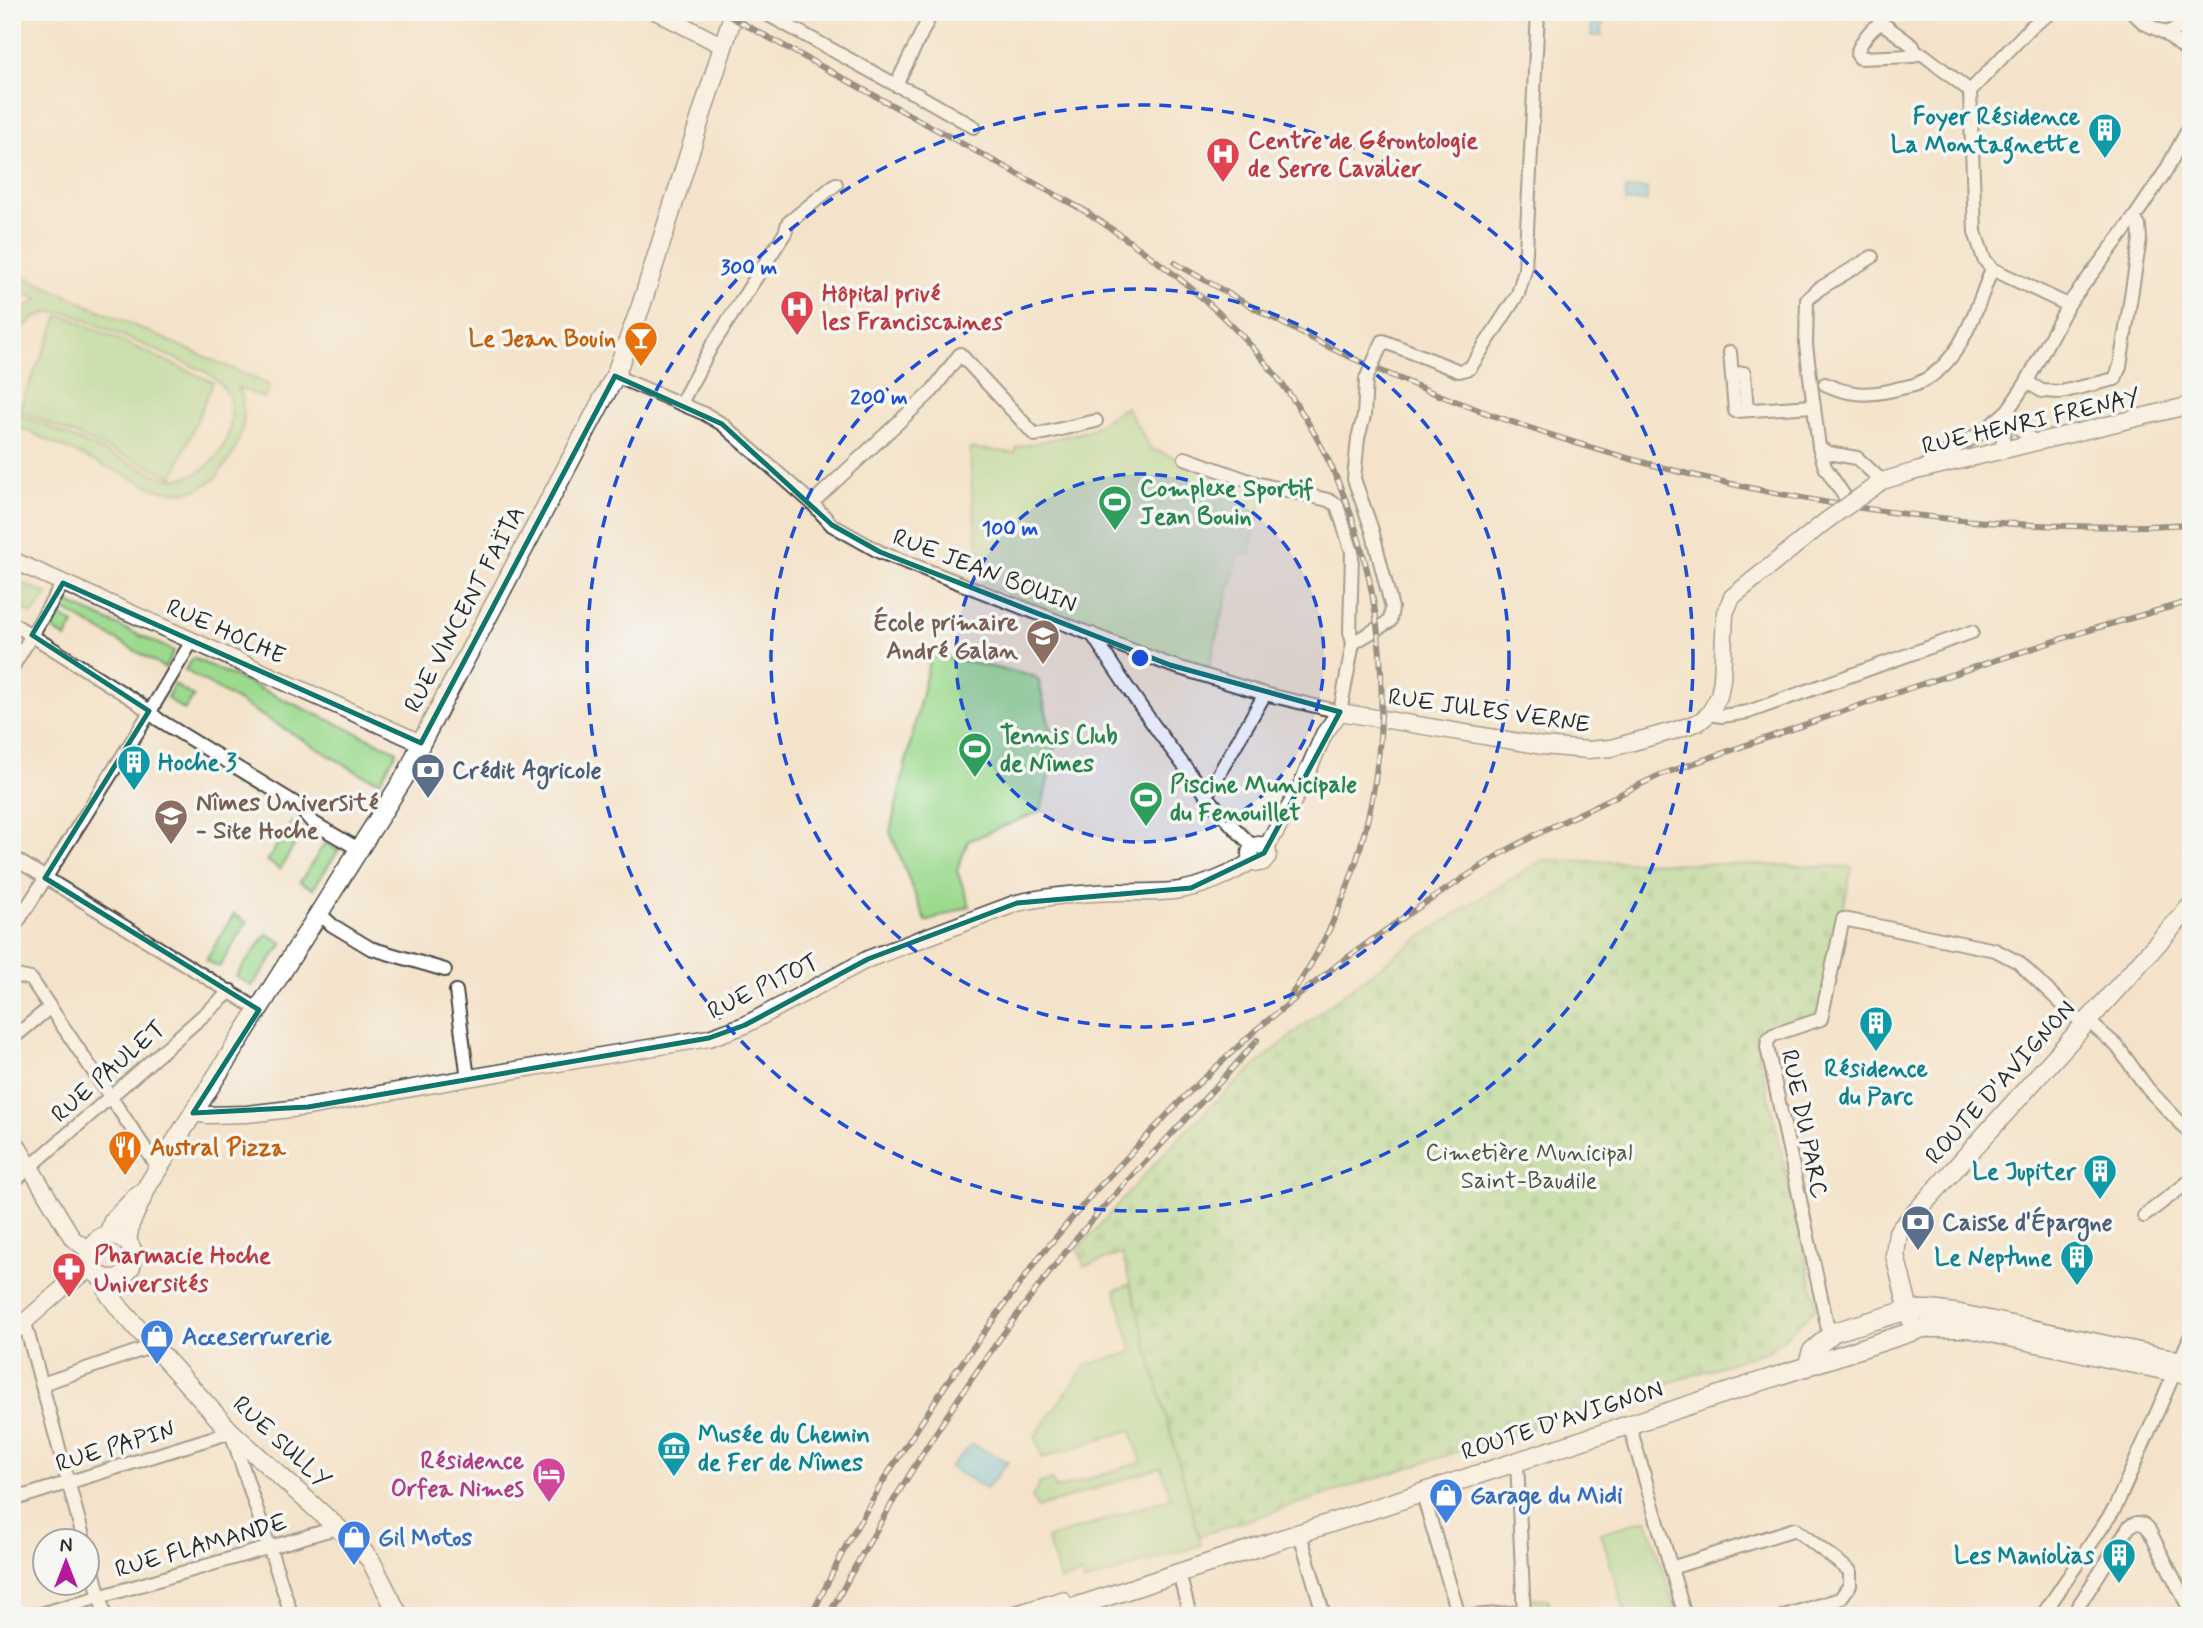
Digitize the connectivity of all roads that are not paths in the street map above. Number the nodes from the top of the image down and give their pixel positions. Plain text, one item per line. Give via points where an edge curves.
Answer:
1 (657, 12) edge
2 (763, 12) edge
3 (932, 12) edge
4 (1538, 12) edge
5 (2052, 12) edge
6 (2132, 12) edge
7 (734, 13) edge
8 (2191, 24) edge
9 (2165, 33) junction
10 (723, 46) junction
11 (1916, 53) dead end
12 (2191, 54) edge
13 (896, 85) junction
14 (1970, 91) junction
15 (2191, 124) edge
16 (974, 127) dead end
17 (836, 184) dead end
18 (2134, 218) junction
19 (1872, 257) dead end
20 (1992, 269) junction
21 (2068, 305) junction
22 (1730, 352) dead end
23 (615, 376) junction
24 (2027, 382) junction
25 (1825, 384) dead end
26 (681, 403) junction
27 (1814, 405) junction
28 (2191, 405) edge
29 (2008, 410) junction
30 (1096, 421) dead end
31 (1984, 431) junction
32 (2035, 443) junction
33 (1819, 447) junction
34 (1994, 453) junction
35 (1844, 455) junction
36 (1185, 458) dead end
37 (1916, 471) junction
38 (1830, 475) junction
39 (1876, 485) junction
40 (812, 503) junction
41 (1849, 503) junction
42 (12, 560) edge
43 (63, 583) junction
44 (12, 623) edge
45 (1972, 632) dead end
46 (1091, 634) junction
47 (32, 635) junction
48 (192, 641) junction
49 (1353, 643) junction
50 (12, 667) edge
51 (1265, 694) junction
52 (149, 711) junction
53 (1340, 712) junction
54 (1709, 714) junction
55 (421, 743) junction
56 (1206, 796) junction
57 (360, 850) junction
58 (1257, 852) junction
59 (12, 857) edge
60 (45, 878) junction
61 (2191, 906) edge
62 (319, 914) junction
63 (12, 931) edge
64 (445, 970) dead end
65 (12, 979) edge
66 (231, 991) junction
67 (456, 991) dead end
68 (49, 1008) junction
69 (259, 1010) junction
70 (2086, 1023) junction
71 (12, 1039) edge
72 (468, 1078) junction
73 (109, 1097) junction
74 (193, 1113) junction
75 (2191, 1134) edge
76 (12, 1137) edge
77 (31, 1167) junction
78 (159, 1169) junction
79 (2191, 1180) edge
80 (12, 1183) edge
81 (148, 1185) junction
82 (2144, 1216) dead end
83 (108, 1235) junction
84 (127, 1241) junction
85 (95, 1265) junction
86 (125, 1274) junction
87 (121, 1310) junction
88 (1909, 1310) junction
89 (19, 1328) edge
90 (1914, 1331) junction
91 (1829, 1334) junction
92 (2191, 1335) edge
93 (153, 1346) junction
94 (1807, 1367) junction
95 (2184, 1368) edge
96 (42, 1384) junction
97 (1629, 1424) junction
98 (231, 1432) junction
99 (1517, 1461) junction
100 (69, 1483) junction
101 (1422, 1492) junction
102 (12, 1500) edge
103 (1373, 1508) junction
104 (80, 1526) edge
105 (339, 1527) junction
106 (1300, 1534) junction
107 (270, 1546) junction
108 (1671, 1568) junction
109 (1179, 1573) junction
110 (102, 1595) edge
111 (99, 1596) joint
112 (2191, 1612) edge
113 (1523, 1614) edge
114 (1050, 1615) edge
115 (34, 1616) edge
116 (105, 1616) edge
117 (292, 1616) edge
118 (399, 1616) edge
119 (1013, 1616) edge
120 (1190, 1616) edge
121 (1324, 1616) edge
122 (1459, 1616) edge
123 (1474, 1616) edge
124 (1685, 1616) edge
125 (1784, 1616) edge
126 (2042, 1616) edge
127 (2072, 1616) edge

1 - 10 street
2 - 13 street
3 - 13 street
4 - 49 street, bridge via 1525,270 1518,294 1470,368 1459,371 1383,341 1366,379 1354,479 1392,608 1390,621
5 - 14 street via 2032,26
6 - 9 street
7 - 10 main road, RUE VINCENT FAÏTA
8 - 9 street
9 - 12 street
10 - 23 main road, RUE VINCENT FAÏTA
11 - 14 street
13 - 16 street
14 - 20 street via 1975,232
15 - 18 street
17 - 26 street via 788,223
18 - 21 street
18 - 24 street via 2140,239 2115,379 2061,392 2042,391
19 - 27 street via 1807,300 1806,345
20 - 21 street
20 - 25 street via 1961,342 1942,367 1915,385 1880,393 1841,391
21 - 24 street
22 - 27 street via 1735,411
23 - 26 street, RUE JEAN BOUIN
23 - 55 main road, RUE VINCENT FAÏTA
24 - 29 street
26 - 40 street, RUE JEAN BOUIN via 722,424
27 - 33 street
28 - 32 street, RUE HENRI FRENAY
29 - 31 street
29 - 32 street
29 - 34 street
30 - 40 street via 1035,435 960,355 932,391
31 - 34 street
31 - 37 street
32 - 34 street, RUE HENRI FRENAY
33 - 35 street
33 - 38 street
34 - 37 street, RUE HENRI FRENAY
35 - 38 street
35 - 39 street via 1857,458
36 - 49 street via 1336,505 1352,552
37 - 39 street, RUE HENRI FRENAY
38 - 41 street
39 - 41 street, RUE HENRI FRENAY, bridge
40 - 46 street, RUE JEAN BOUIN via 832,525 880,552
41 - 54 street, RUE HENRI FRENAY, bridge via 1732,597 1725,613 1719,696
42 - 43 street, RUE HOCHE
43 - 47 street
43 - 48 street, RUE HOCHE
44 - 47 street
45 - 54 street via 1748,712
46 - 51 street, RUE JEAN BOUIN via 1170,665
46 - 56 street
47 - 50 street
47 - 52 street
48 - 52 street
48 - 55 street, RUE HOCHE
49 - 53 street
51 - 53 street, RUE JEAN BOUIN
51 - 56 street
52 - 57 street
52 - 60 street
53 - 54 street, RUE JULES VERNE via 1588,750 1673,731
53 - 58 street via 1324,734 1300,789
55 - 57 main road, RUE VINCENT FAÏTA
56 - 58 street
57 - 62 main road, RUE VINCENT FAÏTA
58 - 72 street, RUE PITOT via 1239,869 1191,888 1017,902 868,959 745,1025 709,1038
59 - 60 street
60 - 63 street
60 - 66 street
61 - 70 main road, ROUTE D'AVIGNON
62 - 64 street via 370,948
62 - 69 main road, RUE VINCENT FAÏTA
65 - 68 street via 31,979
66 - 69 street
66 - 73 street, RUE PAULET
67 - 72 street
68 - 71 street
68 - 73 street
69 - 74 main road, RUE VINCENT FAÏTA
70 - 75 street via 2117,1046 2148,1089
70 - 88 main road, ROUTE D'AVIGNON via 1898,1232 1895,1255
70 - 91 street, RUE DU PARC via 2018,962 1995,950 1843,919 1821,1019 1773,1035 1767,1048
72 - 74 street, RUE PITOT via 308,1107 247,1114
73 - 77 street, RUE PAULET
73 - 78 street
74 - 78 main road, RUE VINCENT FAÏTA
76 - 77 street, RUE SULLY
77 - 80 street, RUE PAULET
77 - 85 street, RUE SULLY via 73,1239
78 - 81 main road, RUE VINCENT FAÏTA
79 - 82 street
81 - 83 main road, RUE VINCENT FAÏTA via 113,1221
81 - 84 main road, RUE VINCENT FAÏTA
83 - 84 main road
83 - 85 main road via 98,1239
84 - 86 main road via 133,1261
85 - 86 main road via 110,1279
85 - 87 main road, RUE SULLY
85 - 89 street
86 - 87 main road
87 - 93 main road, RUE SULLY
88 - 90 main road, ROUTE D'AVIGNON
88 - 91 main road
88 - 95 main road via 1960,1314
89 - 96 street
90 - 94 main road, ROUTE D'AVIGNON
90 - 95 main road via 1968,1328
91 - 94 main road via 1812,1351
92 - 95 street
93 - 96 street
93 - 98 main road, RUE SULLY
94 - 97 main road, ROUTE D'AVIGNON
95 - 126 street via 2115,1508
96 - 100 street
97 - 99 main road, ROUTE D'AVIGNON
97 - 108 street
98 - 100 street, RUE PAPIN
98 - 105 main road, RUE SULLY
98 - 107 street
99 - 101 main road, ROUTE D'AVIGNON
99 - 113 street
100 - 102 street, RUE PAPIN
100 - 104 street
101 - 103 main road, ROUTE D'AVIGNON
101 - 122 street
103 - 106 main road, ROUTE D'AVIGNON
103 - 119 main road, ROUTE D'AVIGNON via 1339,1511
105 - 107 street, RUE FLAMANDE
105 - 118 main road, RUE SULLY via 371,1561
106 - 109 main road, ROUTE D'AVIGNON
106 - 121 street
107 - 110 street, RUE FLAMANDE
107 - 117 street
108 - 124 street
108 - 125 street via 1795,1529 1850,1570 1850,1585 1840,1599
109 - 114 main road, ROUTE D'AVIGNON
109 - 120 street
111 - 115 street, RUE FLAMANDE
111 - 116 street
112 - 127 street via 2148,1528 2134,1523
113 - 123 street

